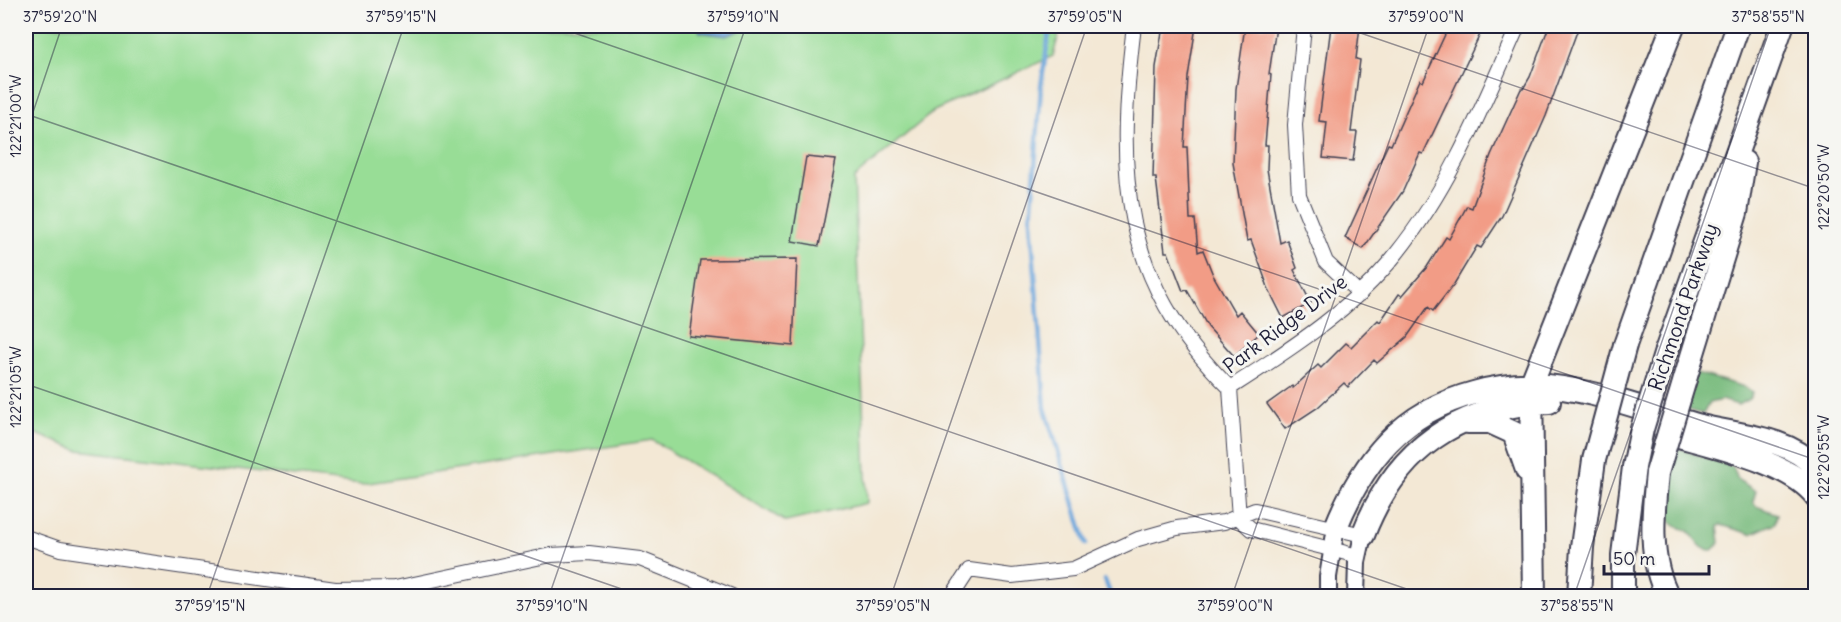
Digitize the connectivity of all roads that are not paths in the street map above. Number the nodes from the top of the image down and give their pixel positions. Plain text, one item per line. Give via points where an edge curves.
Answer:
1 (1134, 26) edge
2 (1304, 26) edge
3 (1518, 26) edge
4 (1673, 26) edge
5 (1738, 26) edge
6 (1782, 26) edge
7 (1753, 105) junction
8 (1360, 294) junction
9 (1230, 388) junction
10 (1532, 394) junction
11 (1458, 424) junction
12 (1815, 467) edge
13 (1815, 496) edge
14 (1532, 501) junction
15 (1239, 518) junction
16 (26, 537) edge
17 (1334, 538) junction
18 (1360, 545) junction
19 (732, 597) edge
20 (952, 597) edge
21 (1329, 597) edge
22 (1356, 597) edge
23 (1534, 597) edge
24 (1580, 597) edge
25 (1623, 597) edge
26 (1668, 597) edge

1 - 9 street via 1127,86 1125,164 1132,221 1147,270 1167,312 1200,359
2 - 8 street via 1295,125 1299,195 1326,262
3 - 8 street, Park Ridge Drive via 1453,168 1396,255
4 - 10 highway
5 - 24 highway, Richmond Parkway, bridge via 1625,345 1594,459 1581,547
6 - 7 highway, Richmond Parkway
7 - 25 highway, Richmond Parkway, bridge via 1642,429 1623,555
7 - 26 highway, bridge via 1736,213 1657,473 1653,514 1656,558
8 - 9 street, Park Ridge Drive
9 - 15 street, Park Ridge Drive
10 - 11 highway
10 - 12 highway via 1590,395 1715,430 1744,434 1785,447
10 - 13 highway via 1763,461 1791,474
10 - 14 highway
10 - 17 highway via 1491,388 1449,400 1407,424 1361,476
11 - 14 highway via 1490,422 1514,434 1523,453
11 - 18 highway via 1422,447 1389,482
14 - 23 highway
15 - 17 street via 1251,529
15 - 17 street via 1255,510
15 - 20 street via 1164,531 1073,569 1012,576 969,570
16 - 19 street via 60,549 335,589 395,588 551,555 589,553 639,559
17 - 18 street
17 - 18 street
17 - 21 street
18 - 22 street

